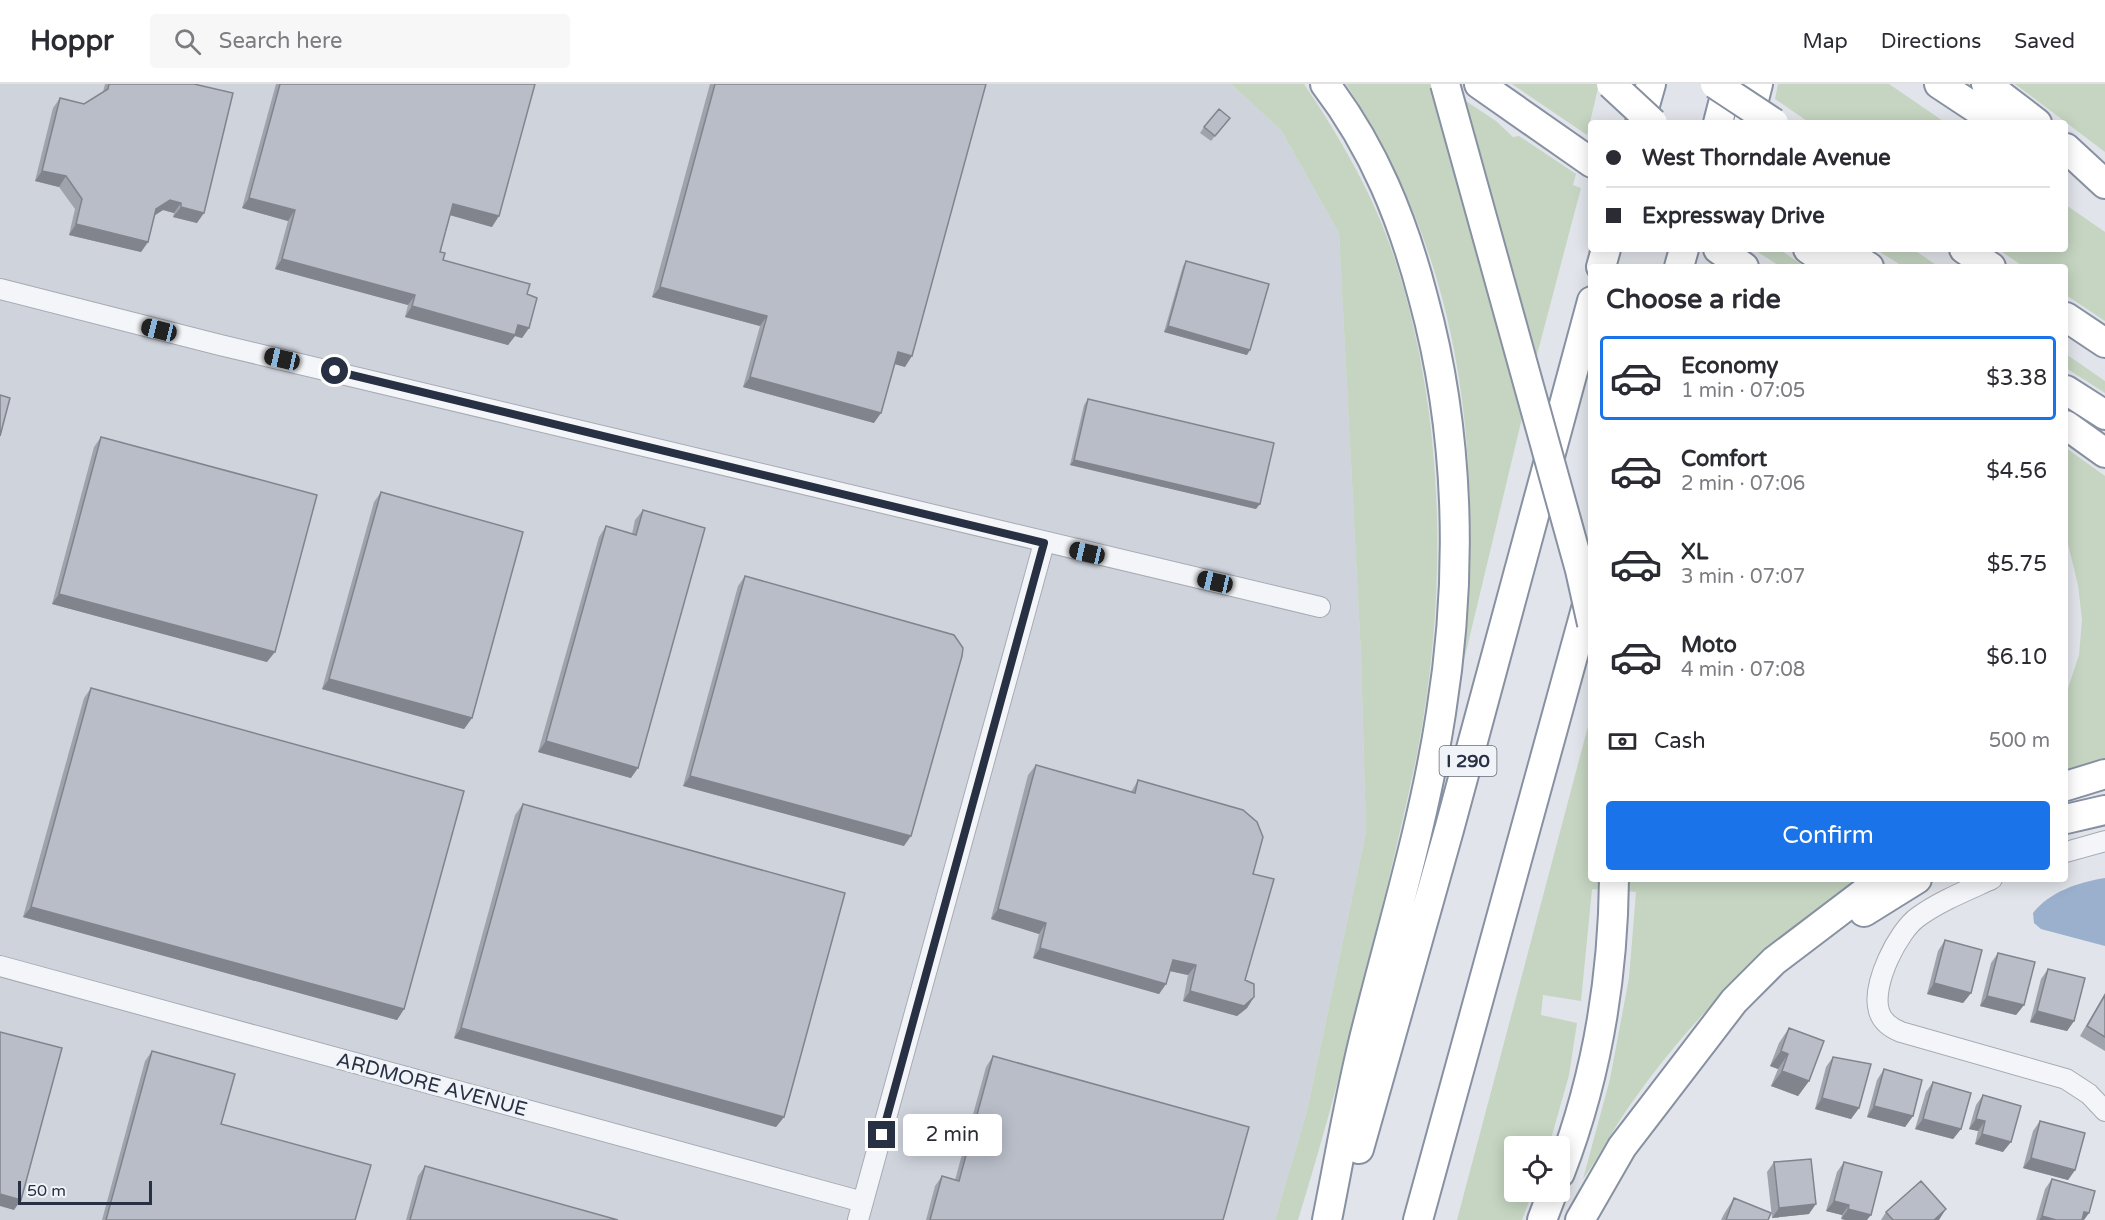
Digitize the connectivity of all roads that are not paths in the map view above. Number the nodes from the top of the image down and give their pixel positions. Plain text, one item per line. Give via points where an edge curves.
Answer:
1 (1325, 84) edge
2 (1445, 84) edge
3 (1479, 84) edge
4 (1595, 84) edge
5 (1611, 84) edge
6 (1640, 84) edge
7 (1651, 84) edge
8 (1715, 84) edge
9 (1728, 84) edge
10 (1758, 84) edge
11 (1939, 84) edge
12 (1986, 84) edge
13 (1631, 120) edge
14 (1634, 120) edge
15 (1641, 120) edge
16 (1650, 120) edge
17 (1719, 120) edge
18 (1749, 120) edge
19 (1769, 120) edge
20 (1993, 120) edge
21 (2033, 120) edge
22 (2068, 150) edge
23 (1588, 160) edge
24 (2068, 169) edge
25 (2105, 184) edge
26 (2105, 195) edge
27 (1721, 252) edge
28 (1968, 252) edge
29 (1739, 264) edge
30 (1986, 264) edge
31 (0, 290) edge
32 (1588, 316) edge
33 (2068, 318) edge
34 (2105, 343) edge
35 (2068, 391) edge
36 (2105, 415) edge
37 (2068, 426) edge
38 (2105, 453) edge
39 (1044, 543) junction
40 (1588, 603) edge
41 (1588, 606) edge
42 (1320, 607) dead end
43 (2105, 774) edge
44 (2068, 785) edge
45 (2105, 810) edge
46 (2068, 819) edge
47 (2105, 841) edge
48 (2068, 851) edge
49 (1878, 882) edge
50 (1912, 882) edge
51 (1986, 882) edge
52 (1614, 886) edge
53 (0, 966) edge
54 (1707, 1036) junction
55 (2105, 1111) edge
56 (1570, 1140) edge
57 (1549, 1202) edge
58 (861, 1211) edge
59 (1327, 1220) edge
60 (1339, 1220) edge
61 (1418, 1220) edge
62 (1542, 1220) edge
63 (1580, 1220) edge

1 - 59 highway via 1377,164 1409,244 1438,352 1450,442 1456,550 1452,633 1439,726 1407,873 1367,1027
2 - 41 highway, bridge
3 - 23 highway
4 - 13 highway
5 - 16 highway, bridge
6 - 14 highway
7 - 15 highway
8 - 19 highway, bridge
9 - 17 highway
10 - 18 highway
11 - 20 highway
12 - 21 highway
22 - 25 highway
24 - 26 highway
27 - 29 highway
28 - 30 highway
31 - 39 street
32 - 60 highway, I 290
33 - 34 highway
35 - 36 highway
37 - 38 highway
39 - 42 street
39 - 58 street
40 - 61 highway
43 - 44 highway
45 - 46 highway
47 - 48 street
49 - 54 highway via 1774,962 1734,1001
50 - 54 highway via 1824,939
51 - 55 street via 1918,917 1901,934 1887,961 1879,995 1882,1018 1901,1032 2066,1079
52 - 56 highway via 1600,1020 1589,1078
53 - 58 street, ARDMORE AVENUE
54 - 63 highway via 1622,1146
57 - 62 highway

